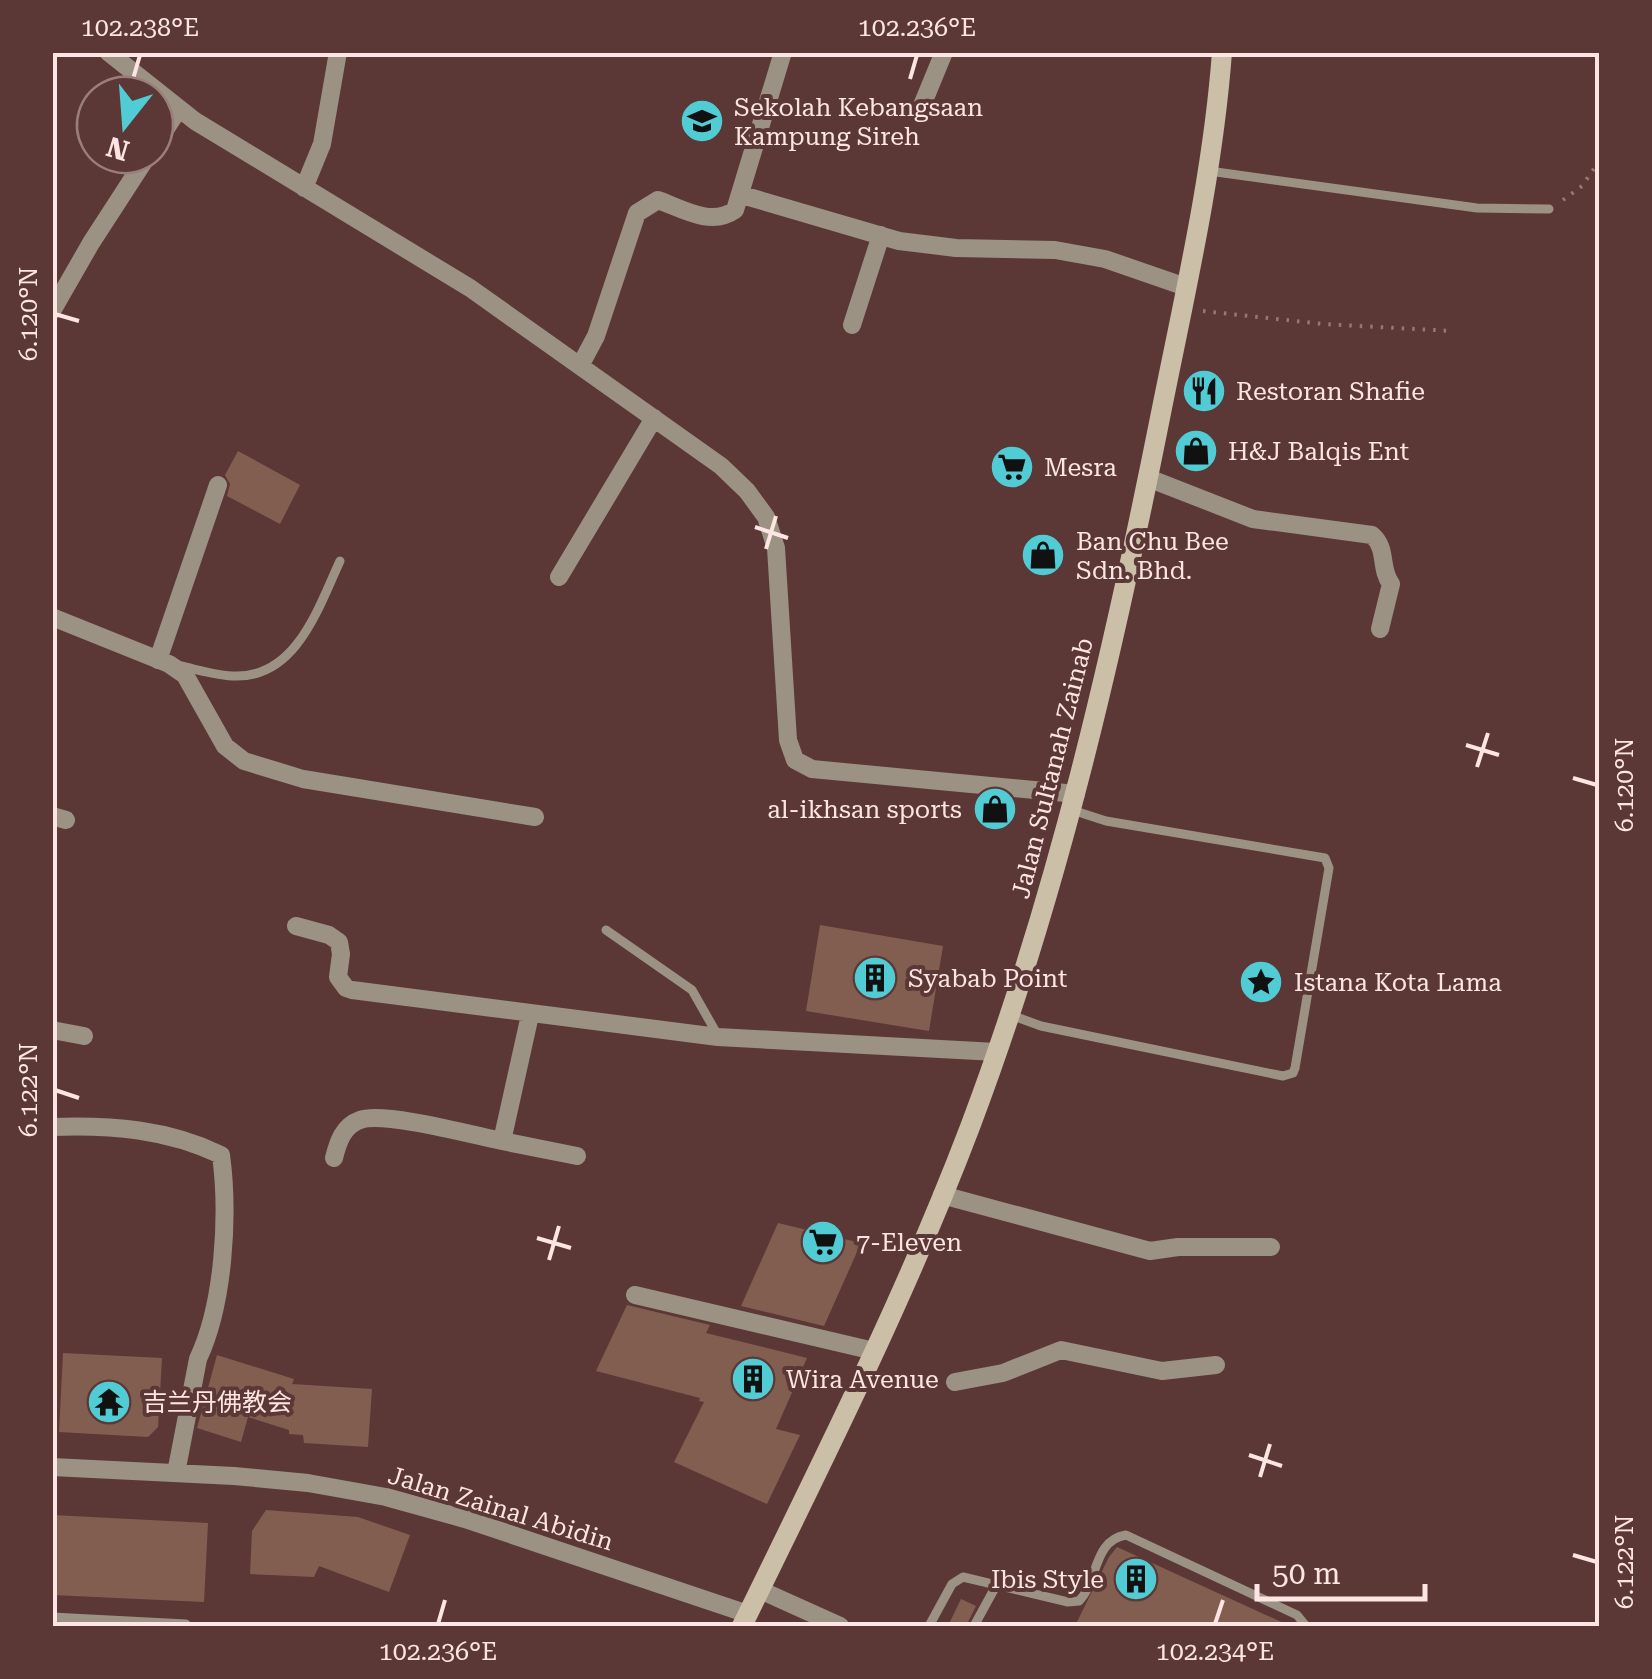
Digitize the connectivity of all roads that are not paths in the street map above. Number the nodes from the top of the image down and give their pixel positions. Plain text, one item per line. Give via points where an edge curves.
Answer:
1 (108, 52) edge
2 (338, 52) edge
3 (783, 52) edge
4 (944, 52) edge
5 (1222, 52) edge
6 (922, 108) dead end
7 (178, 110) junction
8 (175, 115) edge
9 (1209, 171) junction
10 (135, 175) edge
11 (304, 188) junction
12 (742, 195) junction
13 (1548, 209) road end
14 (881, 235) junction
15 (1184, 298) junction
16 (52, 311) edge
17 (852, 325) dead end
18 (580, 366) junction
19 (654, 418) junction
20 (1148, 478) junction
21 (218, 484) dead end
22 (340, 561) dead end
23 (559, 577) dead end
24 (52, 617) edge
25 (1380, 629) dead end
26 (164, 662) junction
27 (1074, 802) junction
28 (535, 817) dead end
29 (296, 926) dead end
30 (606, 930) dead end
31 (1009, 1014) junction
32 (530, 1015) junction
33 (52, 1030) edge
34 (84, 1036) dead end
35 (718, 1037) junction
36 (996, 1052) junction
37 (52, 1127) edge
38 (502, 1141) junction
39 (577, 1156) dead end
40 (334, 1158) dead end
41 (942, 1195) junction
42 (1271, 1247) dead end
43 (635, 1294) dead end
44 (874, 1350) junction
45 (1216, 1365) dead end
46 (955, 1382) dead end
47 (52, 1467) edge
48 (176, 1473) junction
49 (996, 1584) junction
50 (760, 1590) junction
51 (52, 1617) edge
52 (745, 1620) edge
53 (186, 1624) dead end
54 (840, 1626) edge
55 (929, 1626) edge
56 (974, 1626) edge
57 (1306, 1626) edge

1 - 7 street
2 - 11 street via 322,144
3 - 12 street
4 - 6 street
5 - 9 main road, Jalan Sultanah Zainab
7 - 8 street
7 - 11 street
9 - 13 lane via 1477,208
9 - 15 main road, Jalan Sultanah Zainab
10 - 16 street
11 - 18 street via 470,288
12 - 14 street
12 - 18 street via 724,218 658,200 637,213
14 - 15 street via 929,246 1055,250 1105,259
14 - 17 street
15 - 20 main road, Jalan Sultanah Zainab
18 - 19 street
19 - 23 street
19 - 27 street via 721,466 766,517 776,548 788,740 796,760 812,769
20 - 25 street via 1253,519 1372,535 1391,584
20 - 27 main road, Jalan Sultanah Zainab
21 - 26 street
22 - 26 lane via 311,625 290,654 266,671 237,676
24 - 26 street
26 - 28 street via 185,675 225,746 244,761 303,780
27 - 31 main road, Jalan Sultanah Zainab
27 - 31 lane via 1106,821 1325,858 1329,868 1295,1068 1283,1076
29 - 32 street via 339,942 338,977 346,988
30 - 35 lane via 692,990
31 - 36 main road, Jalan Sultanah Zainab
32 - 35 street
32 - 38 street
33 - 34 street
35 - 36 street
36 - 41 main road, Jalan Sultanah Zainab
37 - 48 street via 111,1125 195,1142 221,1155 227,1195 216,1292
38 - 39 street
38 - 40 street via 376,1117 351,1124
41 - 42 street via 1150,1251
41 - 44 main road, Jalan Sultanah Zainab
43 - 44 street
44 - 50 main road, Jalan Sultanah Zainab
45 - 46 street via 1162,1370 1061,1350 1003,1373
47 - 48 street, Jalan Zainal Abidin
48 - 52 street, Jalan Zainal Abidin via 308,1483 386,1497
49 - 55 lane via 957,1580
49 - 56 lane
49 - 57 lane via 1079,1601 1098,1558 1114,1538 1126,1535 1298,1615
50 - 52 main road, Jalan Sultanah Zainab
50 - 54 street
51 - 53 lane

